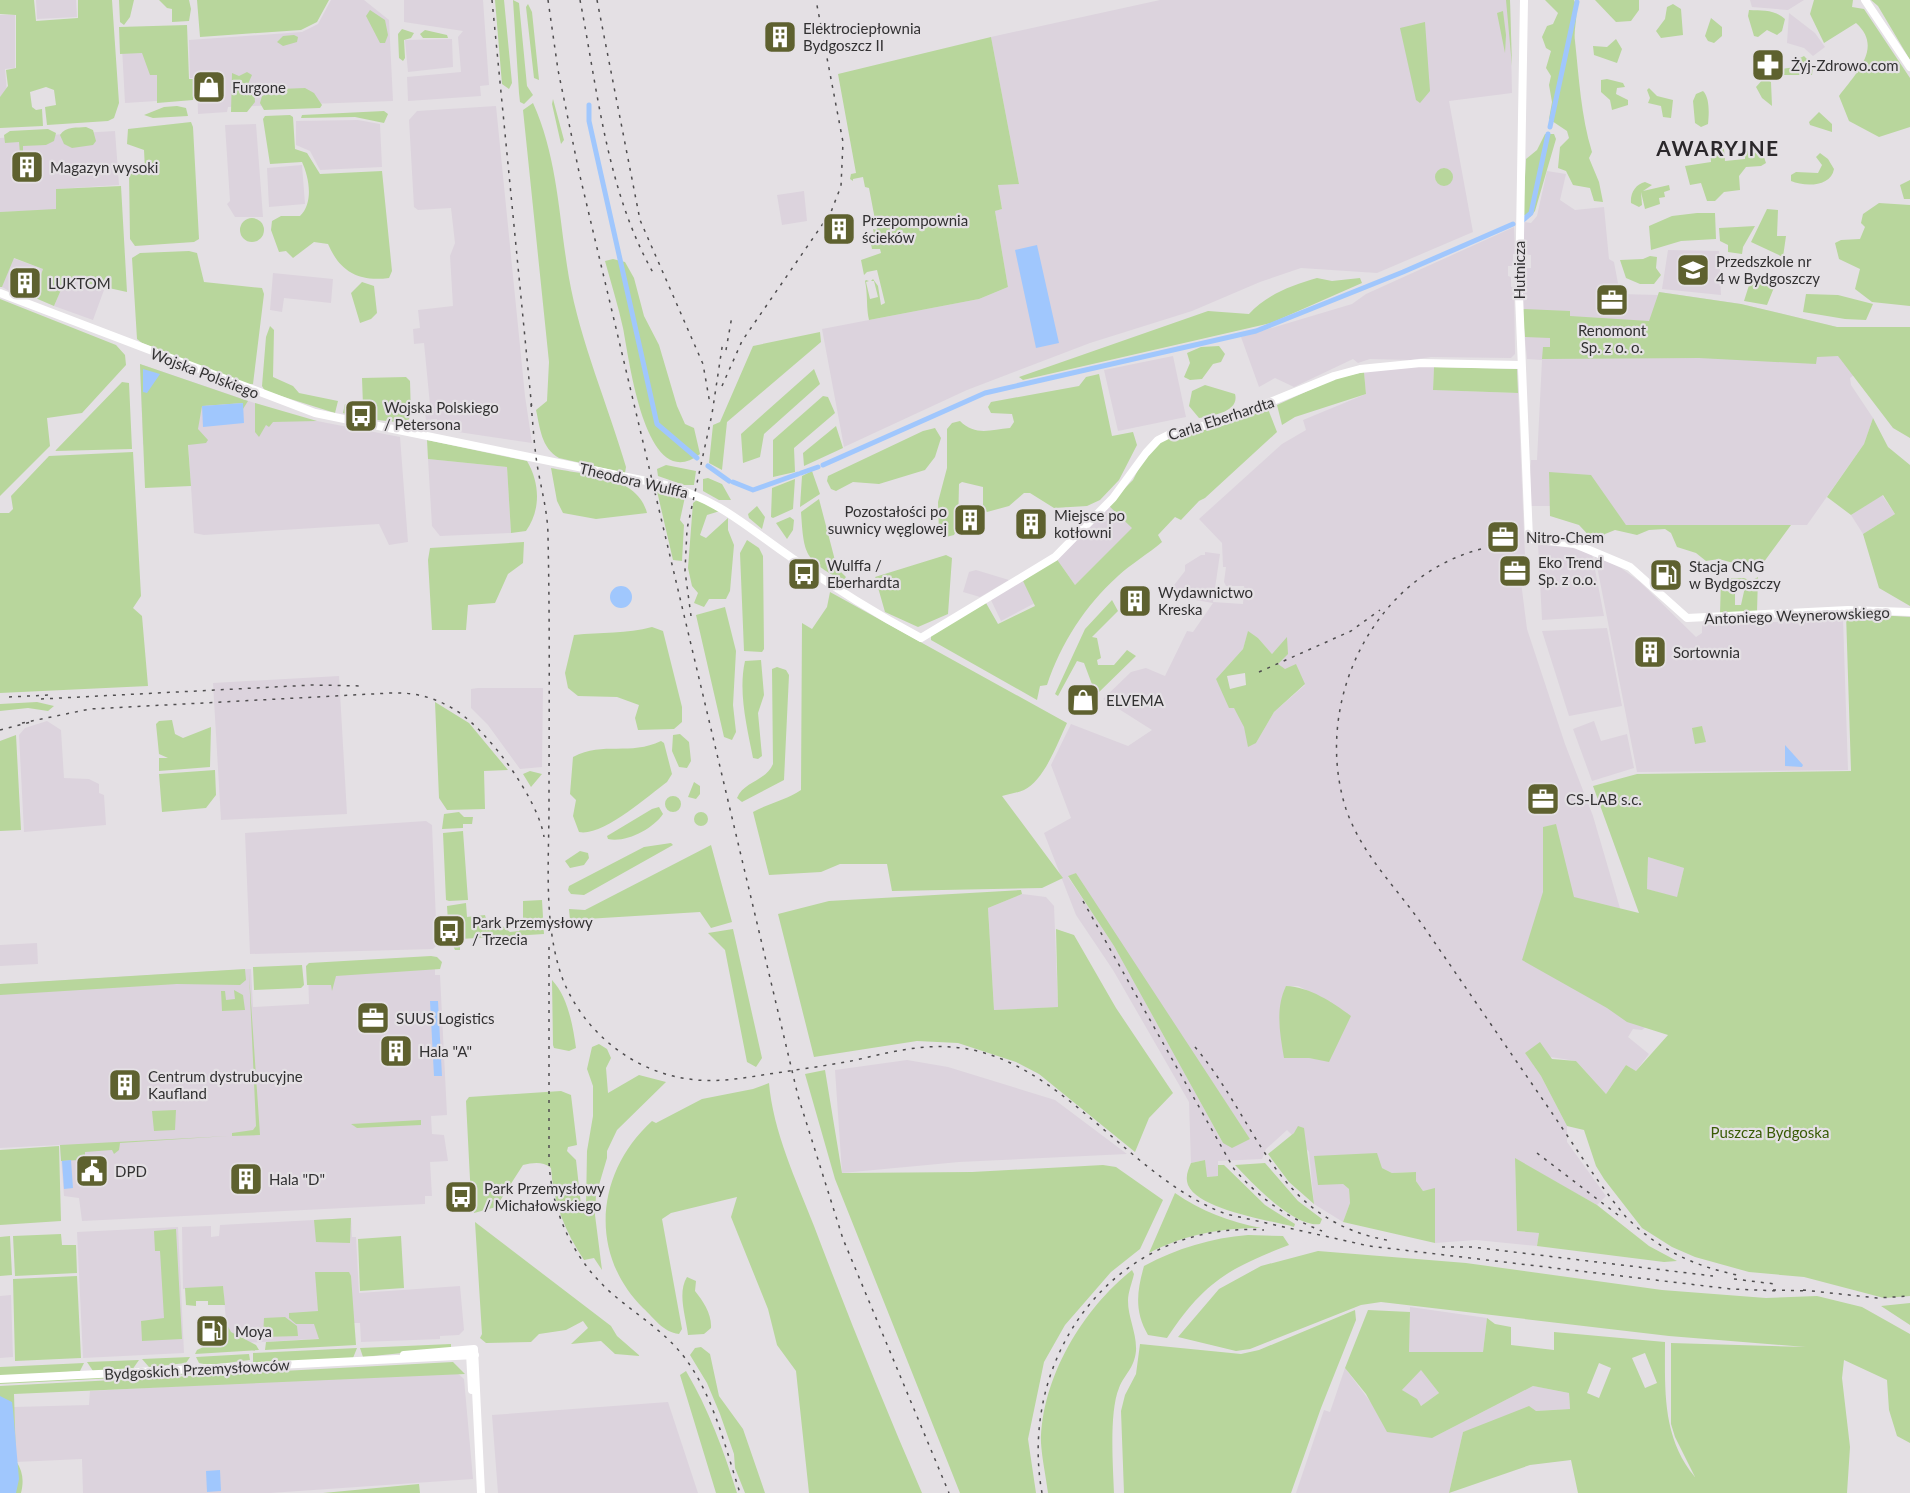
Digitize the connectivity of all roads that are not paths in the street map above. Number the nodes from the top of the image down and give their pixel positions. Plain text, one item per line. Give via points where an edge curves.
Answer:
1 (1524, 0) edge
2 (1866, 0) edge
3 (1910, 67) edge
4 (0, 293) edge
5 (1521, 365) junction
6 (416, 432) joint
7 (1528, 539) joint
8 (1910, 612) edge
9 (921, 638) joint
10 (0, 1380) edge
11 (481, 1493) edge

1 - 5 street, Hutnicza via 1519,239
2 - 3 street
4 - 6 street, Wojska Polskiego via 273,399 315,413
5 - 7 street, Hutnicza
5 - 9 street, Carla Eberhardta via 1421,363 1355,370 1224,421 1170,434 1158,440 1113,498 1056,557
6 - 9 street, Theodora Wulffa via 666,485 702,497 844,594
7 - 8 street, Antoniego Weynerowskiego via 1575,544 1630,567 1687,618 1848,610
10 - 11 street, Bydgoskich Przemysłowców via 472,1352

